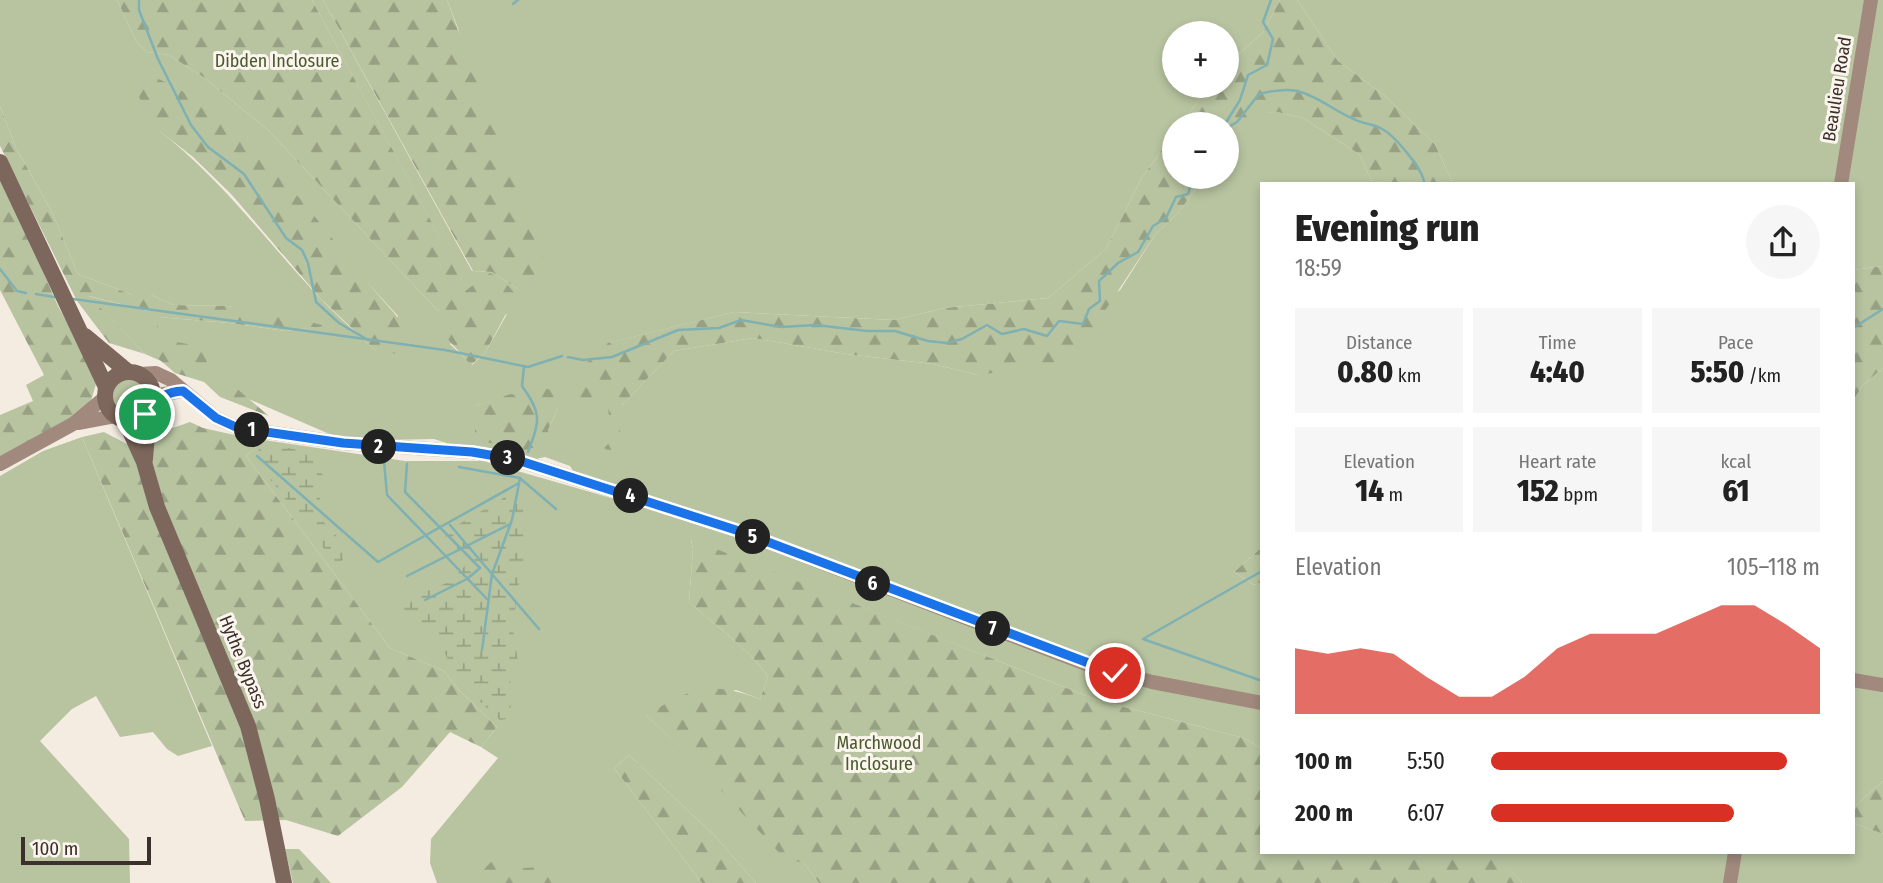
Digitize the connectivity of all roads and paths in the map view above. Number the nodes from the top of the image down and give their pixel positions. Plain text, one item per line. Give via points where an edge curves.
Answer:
1 (1871, 0) edge
2 (0, 162) edge
3 (1842, 182) edge
4 (81, 333) junction
5 (133, 373) junction
6 (183, 391) junction
7 (105, 392) junction
8 (150, 407) junction
9 (120, 418) junction
10 (73, 424) junction
11 (144, 463) junction
12 (0, 464) edge
13 (1855, 680) edge
14 (1883, 685) edge
15 (1260, 703) edge
16 (1735, 854) edge
17 (284, 883) edge
18 (1730, 883) edge

1 - 3 street, Beaulieu Road
2 - 4 main road
4 - 5 main road
4 - 7 main road
5 - 6 street via 156,373
5 - 7 main road via 114,376
5 - 8 main road via 150,383
6 - 8 street via 164,394
6 - 15 street via 216,418 238,428 514,459 739,531 1086,664
7 - 9 main road
7 - 10 street
8 - 9 main road via 139,418
8 - 11 main road, Hythe Bypass
9 - 10 street
9 - 11 main road, Hythe Bypass
10 - 12 street
11 - 17 main road, Hythe Bypass via 158,508 248,726
13 - 14 street
16 - 18 street

